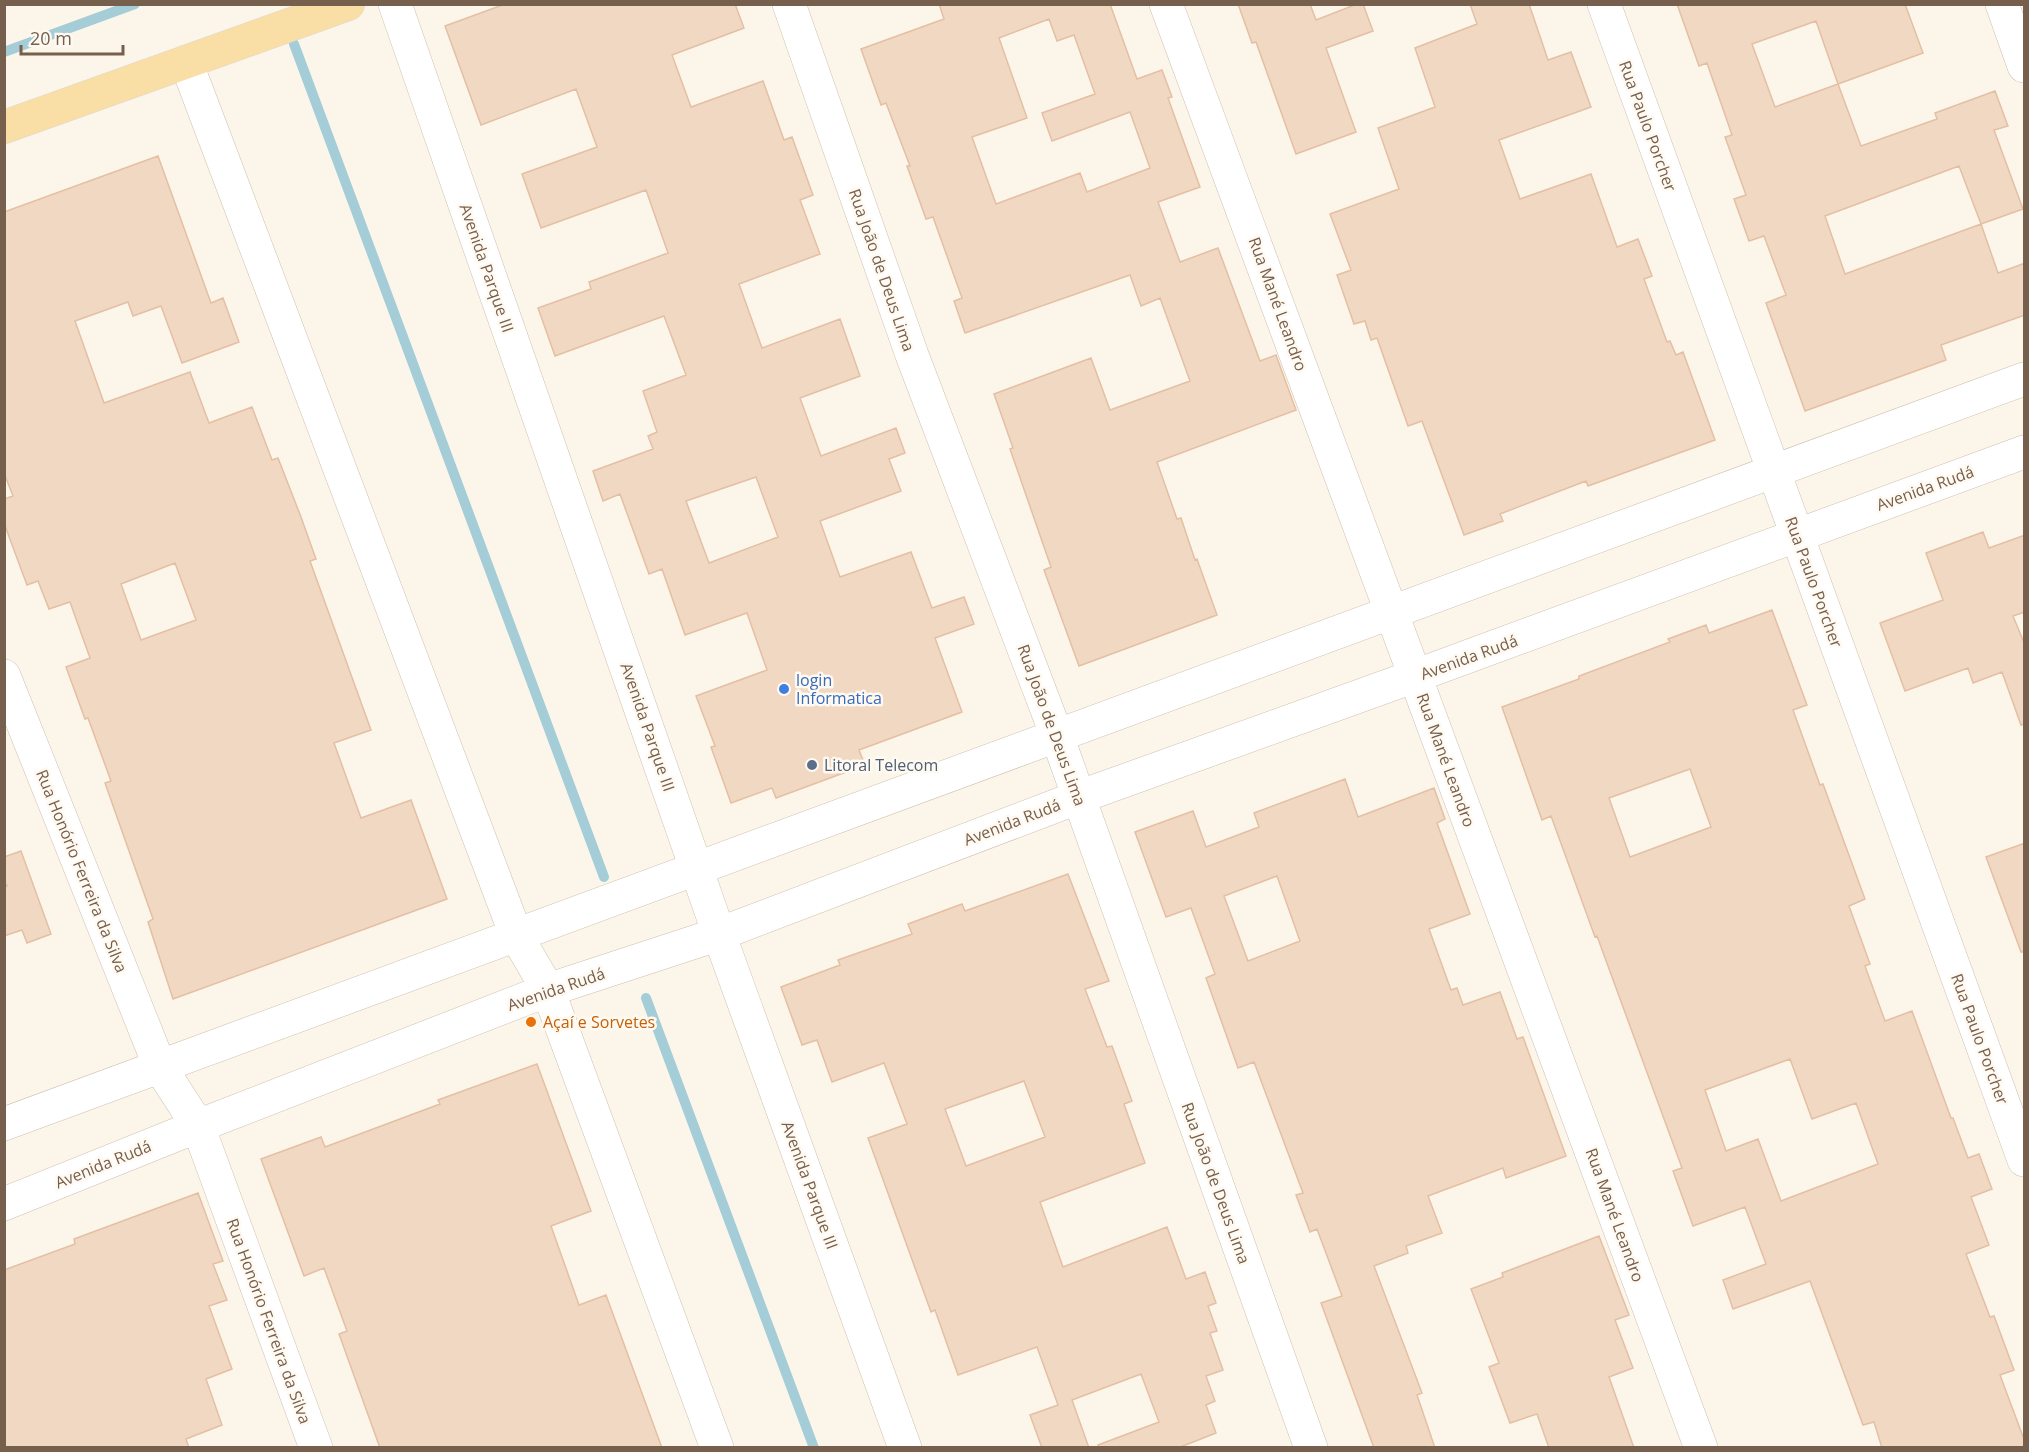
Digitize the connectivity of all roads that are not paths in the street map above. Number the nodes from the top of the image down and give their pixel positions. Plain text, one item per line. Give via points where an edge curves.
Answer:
1 (348, 4) edge
2 (395, 4) edge
3 (789, 4) edge
4 (1166, 4) edge
5 (1604, 4) edge
6 (2002, 4) edge
7 (186, 62) junction
8 (2025, 66) edge
9 (4, 127) edge
10 (2025, 380) edge
11 (2025, 452) edge
12 (1774, 472) junction
13 (1797, 536) junction
14 (1392, 613) junction
15 (4, 676) edge
16 (1415, 676) junction
17 (1057, 736) junction
18 (1079, 797) junction
19 (698, 868) junction
20 (719, 934) junction
21 (516, 935) junction
22 (548, 990) junction
23 (160, 1067) junction
24 (4, 1124) edge
25 (198, 1126) junction
26 (2025, 1160) edge
27 (4, 1204) edge
28 (316, 1448) edge
29 (717, 1448) edge
30 (905, 1448) edge
31 (1311, 1448) edge
32 (1701, 1448) edge

1 - 7 main road
2 - 19 street, Avenida Parque III
3 - 17 street, Rua João de Deus Lima via 912,355
4 - 14 street, Rua Mané Leandro
5 - 12 street, Rua Paulo Porcher
6 - 8 street
7 - 9 main road
7 - 21 street
10 - 12 street
11 - 13 street, Avenida Rudá
12 - 13 street, Rua Paulo Porcher
12 - 14 street
13 - 16 street, Avenida Rudá
13 - 26 street, Rua Paulo Porcher
14 - 16 street, Rua Mané Leandro
14 - 17 street
15 - 23 street, Rua Honório Ferreira da Silva
16 - 18 street, Avenida Rudá
16 - 32 street, Rua Mané Leandro
17 - 18 street, Rua João de Deus Lima
17 - 19 street
18 - 20 street, Avenida Rudá
18 - 31 street, Rua João de Deus Lima
19 - 20 street, Avenida Parque III
19 - 21 street
20 - 22 street, Avenida Rudá
20 - 30 street, Avenida Parque III
21 - 22 street
21 - 23 street
22 - 25 street, Avenida Rudá
22 - 29 street
23 - 24 street
23 - 25 street, Rua Honório Ferreira da Silva
25 - 27 street, Avenida Rudá
25 - 28 street, Rua Honório Ferreira da Silva

